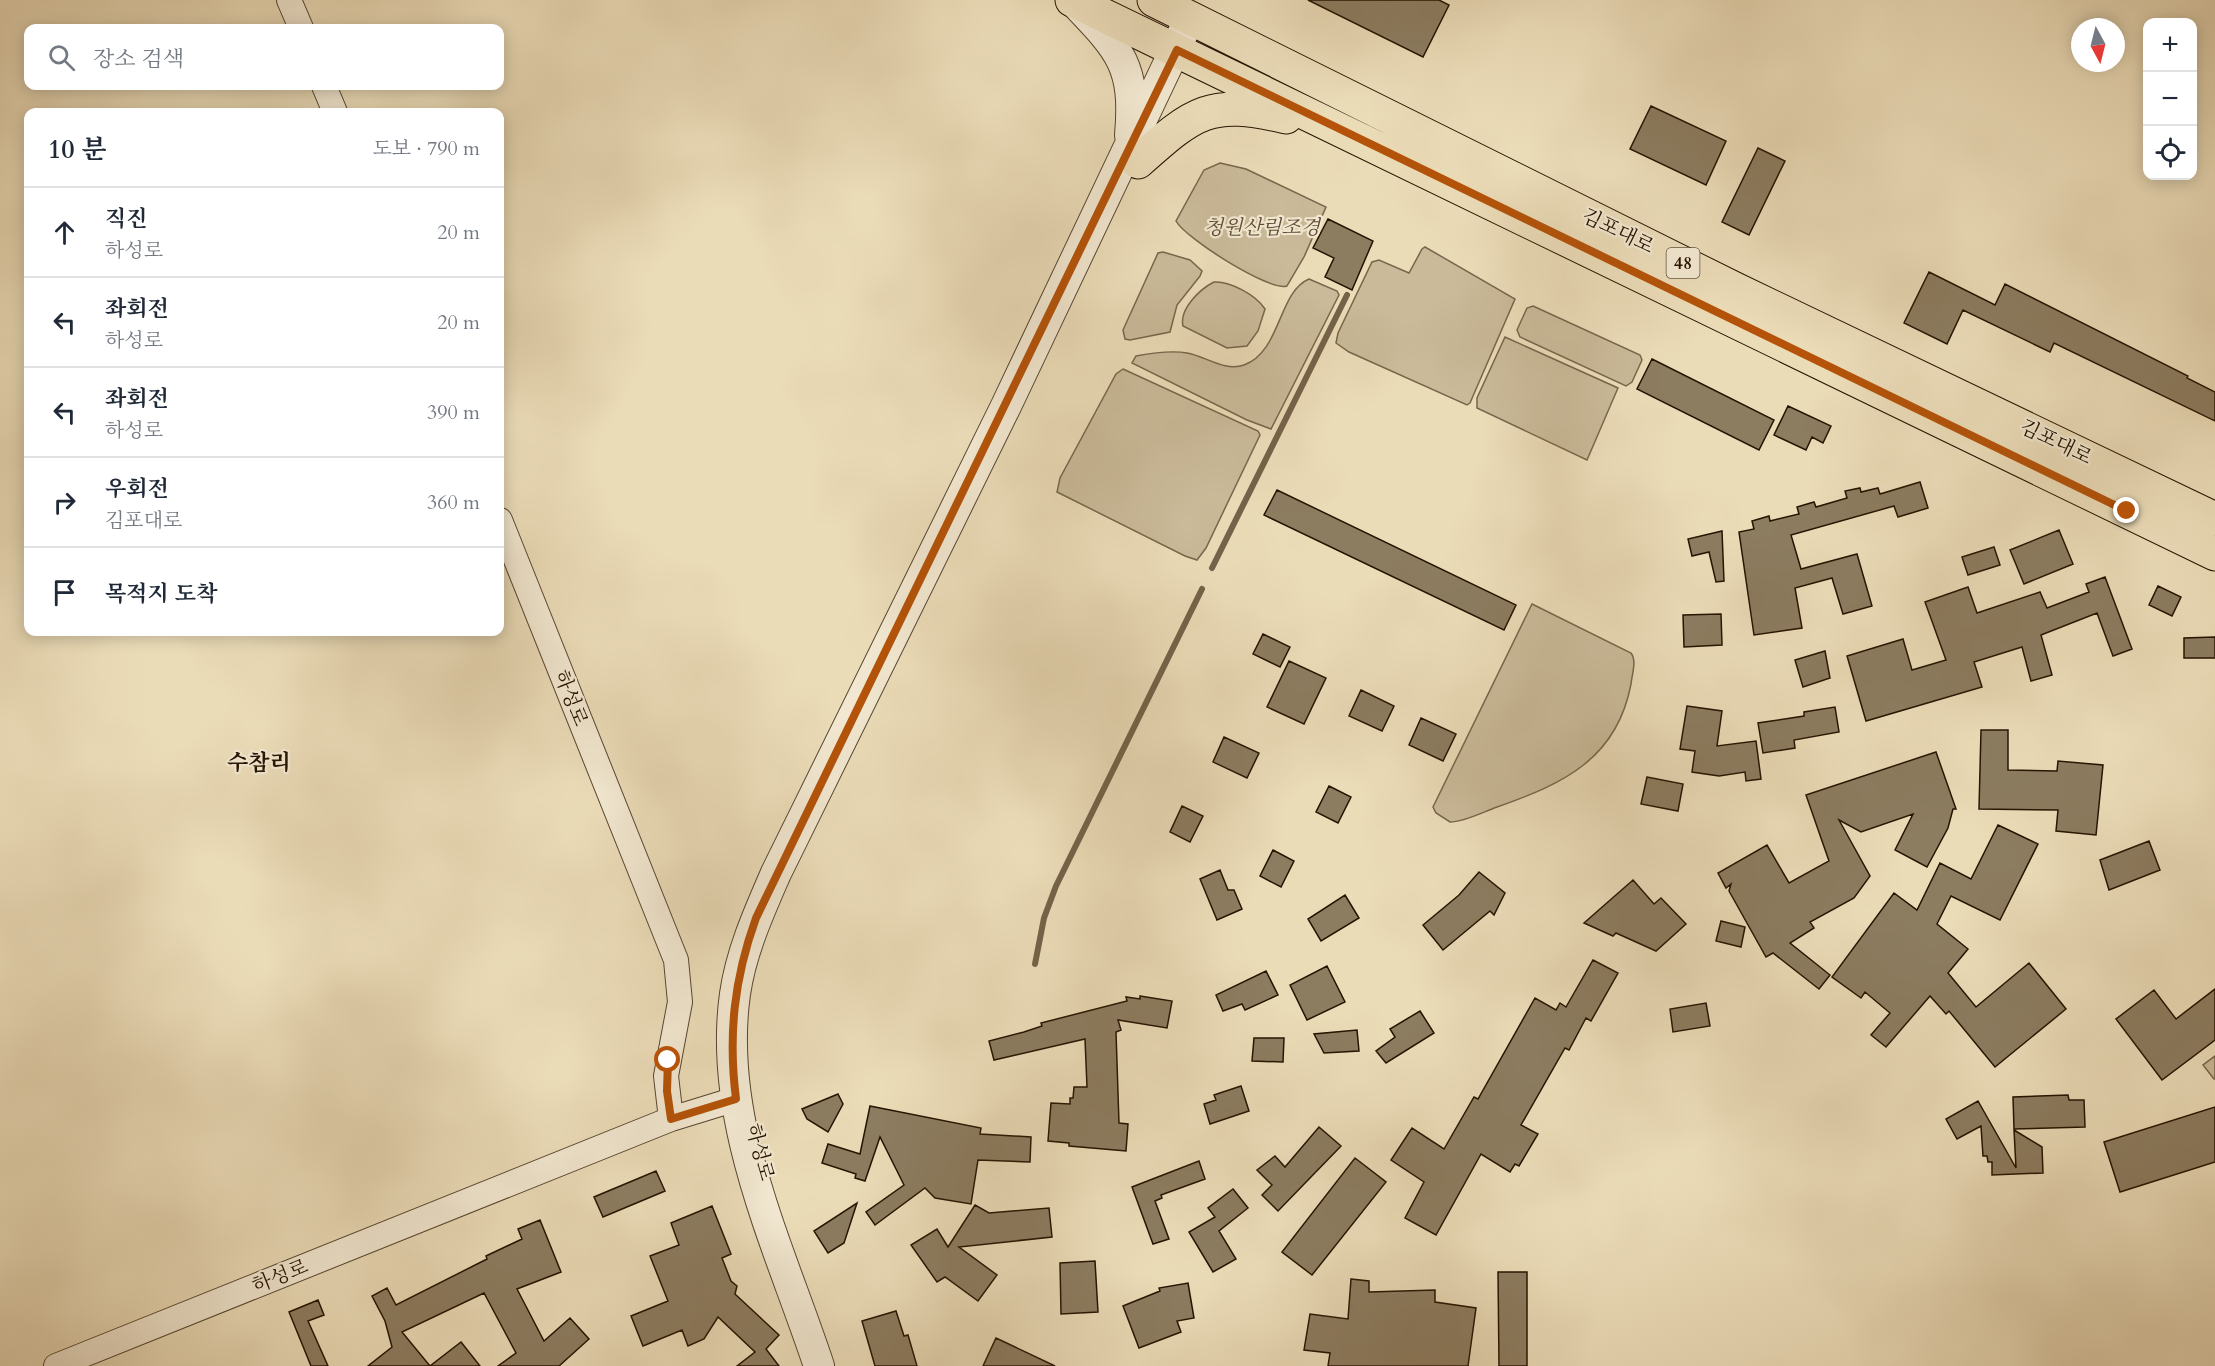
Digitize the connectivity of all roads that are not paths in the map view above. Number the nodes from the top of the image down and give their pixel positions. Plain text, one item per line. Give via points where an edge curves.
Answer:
1 (290, 0) edge
2 (1072, 0) edge
3 (1154, 0) edge
4 (1198, 22) junction
5 (299, 24) edge
6 (1183, 53) junction
7 (326, 90) edge
8 (333, 108) edge
9 (1334, 128) junction
10 (1133, 156) junction
11 (2215, 519) edge
12 (504, 530) edge
13 (2215, 554) edge
14 (736, 1099) junction
15 (671, 1119) junction
16 (56, 1366) edge
17 (819, 1366) edge
18 (830, 1366) edge

1 - 5 street
2 - 6 main road, 김포대로 / 48
2 - 10 street via 1112,42 1128,72 1133,103
3 - 4 main road, 김포대로 / 48
4 - 6 street, 하성로
4 - 11 main road, 김포대로 / 48 via 1735,289
6 - 9 main road, 김포대로 / 48
6 - 10 street, 하성로
7 - 8 street
9 - 10 main road via 1248,108 1222,108 1184,124
9 - 13 main road, 김포대로 / 48
10 - 14 street, 하성로 via 756,918 740,968 732,1016
10 - 18 street, 하성로 via 1040,369 789,874 752,970 742,1023 746,1099 782,1229
12 - 15 street, 하성로 via 676,960 680,1002 666,1076
14 - 15 street, 하성로
14 - 17 street, 하성로 via 759,1189
15 - 16 street, 하성로

